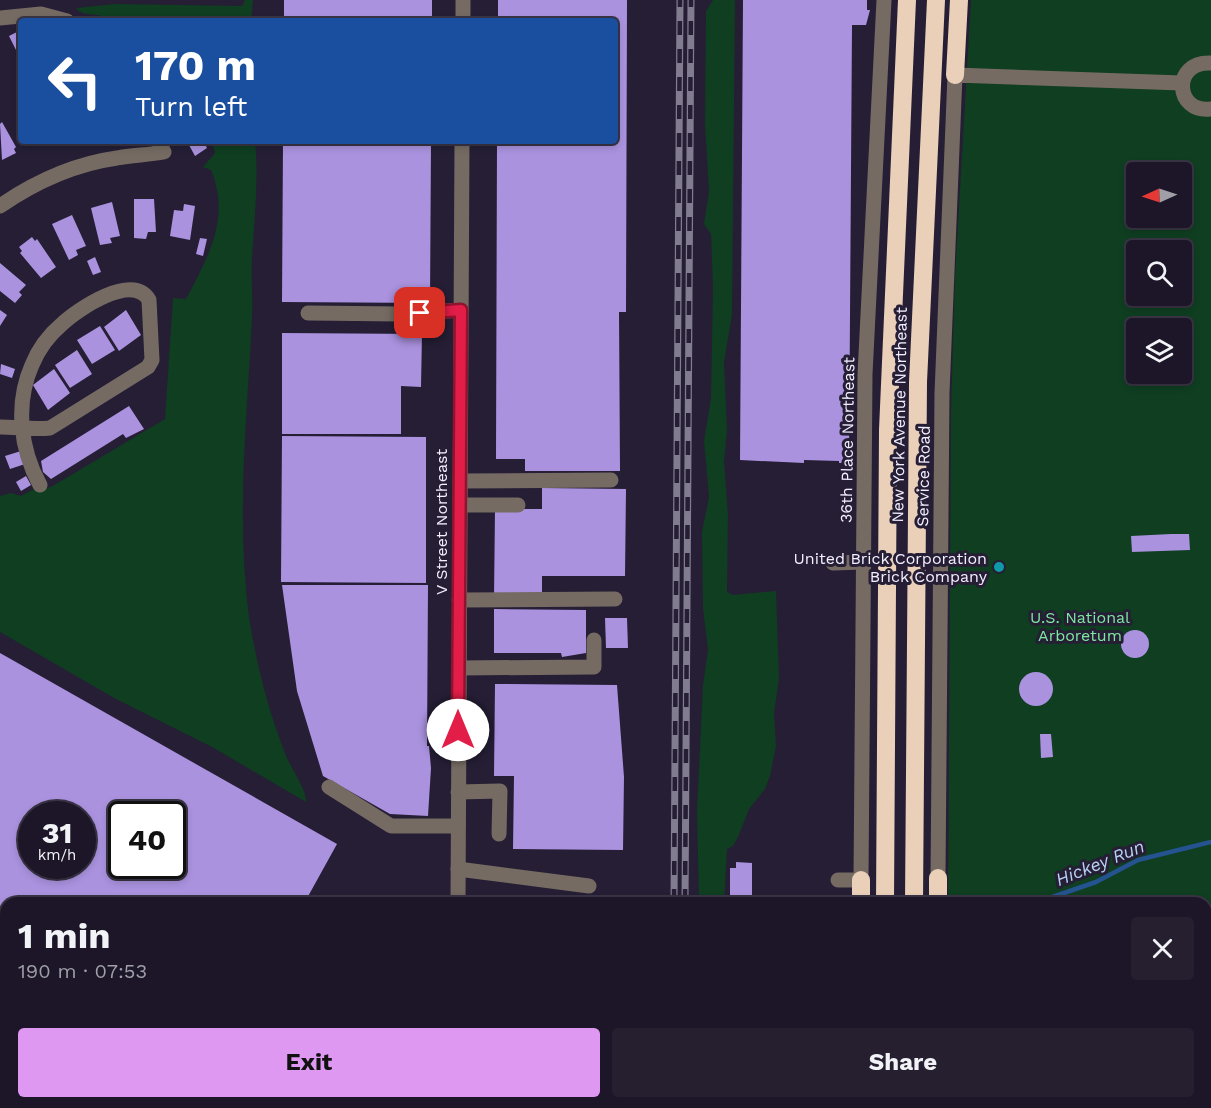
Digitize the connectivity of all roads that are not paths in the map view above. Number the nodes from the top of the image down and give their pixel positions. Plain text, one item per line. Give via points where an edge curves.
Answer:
1 (463, 0) edge
2 (884, 0) edge
3 (907, 0) edge
4 (936, 0) edge
5 (959, 0) edge
6 (0, 18) edge
7 (56, 18) edge
8 (463, 18) edge
9 (1211, 63) edge
10 (955, 75) junction
11 (1182, 83) junction
12 (1211, 109) edge
13 (462, 144) edge
14 (161, 147) edge
15 (0, 206) edge
16 (461, 310) junction
17 (308, 313) dead end
18 (22, 426) junction
19 (0, 427) edge
20 (611, 480) dead end
21 (460, 482) junction
22 (40, 485) dead end
23 (460, 505) junction
24 (518, 505) dead end
25 (864, 562) junction
26 (833, 563) dead end
27 (615, 598) dead end
28 (459, 600) junction
29 (594, 640) dead end
30 (459, 668) junction
31 (329, 787) dead end
32 (458, 792) junction
33 (458, 826) junction
34 (499, 834) dead end
35 (458, 869) junction
36 (938, 878) joint
37 (838, 880) dead end
38 (861, 880) junction
39 (589, 886) dead end
40 (458, 897) edge
41 (861, 897) edge
42 (885, 897) edge
43 (914, 897) edge
44 (938, 897) edge

1 - 8 street
2 - 25 street, 36th Place Northeast via 866,374
3 - 42 highway, New York Avenue Northeast via 889,384
4 - 43 highway, New York Avenue Northeast via 918,382
5 - 10 highway
6 - 7 street via 41,14
9 - 11 street via 1195,64
10 - 11 street
10 - 36 street, Service Road via 942,393
11 - 12 street via 1191,105
13 - 16 street, V Street Northeast
14 - 15 street via 81,165 38,183
16 - 17 street
16 - 21 street, V Street Northeast
18 - 18 street via 24,388 32,364 61,324 100,298 136,289 146,295 152,360 148,367 50,428
18 - 19 street
18 - 22 street via 29,463
20 - 21 street
21 - 23 street, V Street Northeast
23 - 24 street
23 - 28 street, V Street Northeast
25 - 26 street
25 - 38 street, 36th Place Northeast
27 - 28 street
28 - 30 street, V Street Northeast
29 - 30 street via 594,667
30 - 32 street, V Street Northeast
31 - 33 street via 391,826
32 - 33 street, V Street Northeast
32 - 34 street via 500,791
33 - 35 street, V Street Northeast
35 - 39 street
35 - 40 street, V Street Northeast
36 - 44 highway
37 - 38 street
38 - 41 highway

